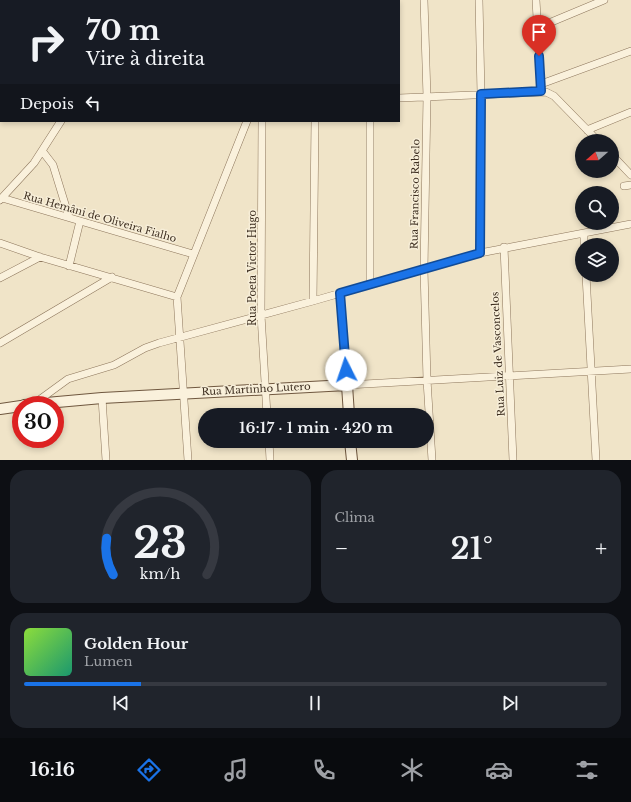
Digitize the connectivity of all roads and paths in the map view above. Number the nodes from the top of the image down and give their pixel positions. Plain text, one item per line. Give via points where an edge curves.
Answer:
1 (424, 0) edge
2 (479, 0) edge
3 (536, 0) edge
4 (604, 0) edge
5 (537, 28) junction
6 (631, 51) edge
7 (541, 87) junction
8 (481, 94) junction
9 (427, 97) junction
10 (400, 98) edge
11 (631, 112) edge
12 (60, 122) edge
13 (247, 122) edge
14 (262, 122) edge
15 (315, 122) edge
16 (370, 122) edge
17 (587, 130) junction
18 (591, 134) edge
19 (43, 152) junction
20 (619, 162) edge
21 (630, 172) edge
22 (1, 199) edge
23 (69, 217) junction
24 (80, 221) junction
25 (631, 224) edge
26 (584, 234) junction
27 (584, 238) edge
28 (0, 243) edge
29 (504, 247) junction
30 (480, 253) junction
31 (193, 254) junction
32 (40, 257) junction
33 (69, 266) junction
34 (424, 269) junction
35 (112, 277) junction
36 (0, 278) edge
37 (586, 282) edge
38 (370, 284) junction
39 (340, 293) junction
40 (177, 297) junction
41 (313, 301) junction
42 (261, 316) junction
43 (181, 338) junction
44 (0, 343) edge
45 (631, 368) edge
46 (592, 371) junction
47 (509, 375) junction
48 (427, 380) junction
49 (347, 385) junction
50 (266, 388) junction
51 (184, 393) junction
52 (45, 396) edge
53 (102, 398) junction
54 (64, 401) edge
55 (12, 407) edge
56 (267, 408) edge
57 (349, 408) edge
58 (0, 409) edge
59 (269, 448) edge
60 (351, 448) edge
61 (106, 460) edge
62 (188, 460) edge
63 (270, 460) edge
64 (352, 460) edge
65 (432, 460) edge
66 (514, 460) edge
67 (596, 460) edge

1 - 9 street, Rua Francisco Rabelo
2 - 8 street
3 - 5 street
4 - 5 street
5 - 7 street
6 - 7 street
7 - 8 street
7 - 17 street via 554,96
8 - 9 street
8 - 30 street
9 - 10 street
9 - 34 street, Rua Francisco Rabelo
11 - 17 street
12 - 19 street
13 - 31 street
14 - 42 street, Rua Poeta Victor Hugo
15 - 41 street
16 - 38 street
17 - 18 street
19 - 22 street
19 - 23 street via 53,165
20 - 21 street
22 - 23 street, Rua Hemâni de Oliveira Fialho
23 - 24 street, Rua Hemâni de Oliveira Fialho
24 - 31 street, Rua Hemâni de Oliveira Fialho
24 - 33 street
25 - 26 street
26 - 27 street
26 - 29 street
28 - 32 street
29 - 30 street
29 - 47 street, Rua Luiz de Vasconcelos
30 - 34 street
31 - 40 street
32 - 33 street
32 - 36 street
33 - 35 street
34 - 38 street
34 - 48 street, Rua Francisco Rabelo
35 - 40 street
35 - 44 street
37 - 46 street
38 - 39 street
39 - 41 street
39 - 49 street
40 - 43 street
41 - 42 street
42 - 43 street
42 - 50 street, Rua Poeta Victor Hugo
43 - 51 street
43 - 52 street via 145,348 114,365 68,380
45 - 46 street, Rua Martinho Lutero
46 - 47 street, Rua Martinho Lutero
46 - 67 street
47 - 48 street, Rua Martinho Lutero
47 - 66 street, Rua Luiz de Vasconcelos
48 - 49 street, Rua Martinho Lutero
48 - 65 street, Rua Francisco Rabelo
49 - 50 street, Rua Martinho Lutero
49 - 57 street
50 - 51 street, Rua Martinho Lutero
50 - 56 street, Rua Poeta Victor Hugo
51 - 53 street, Rua Martinho Lutero
51 - 62 street
53 - 54 street, Rua Martinho Lutero
53 - 61 street
55 - 58 street
59 - 63 street
60 - 64 street

